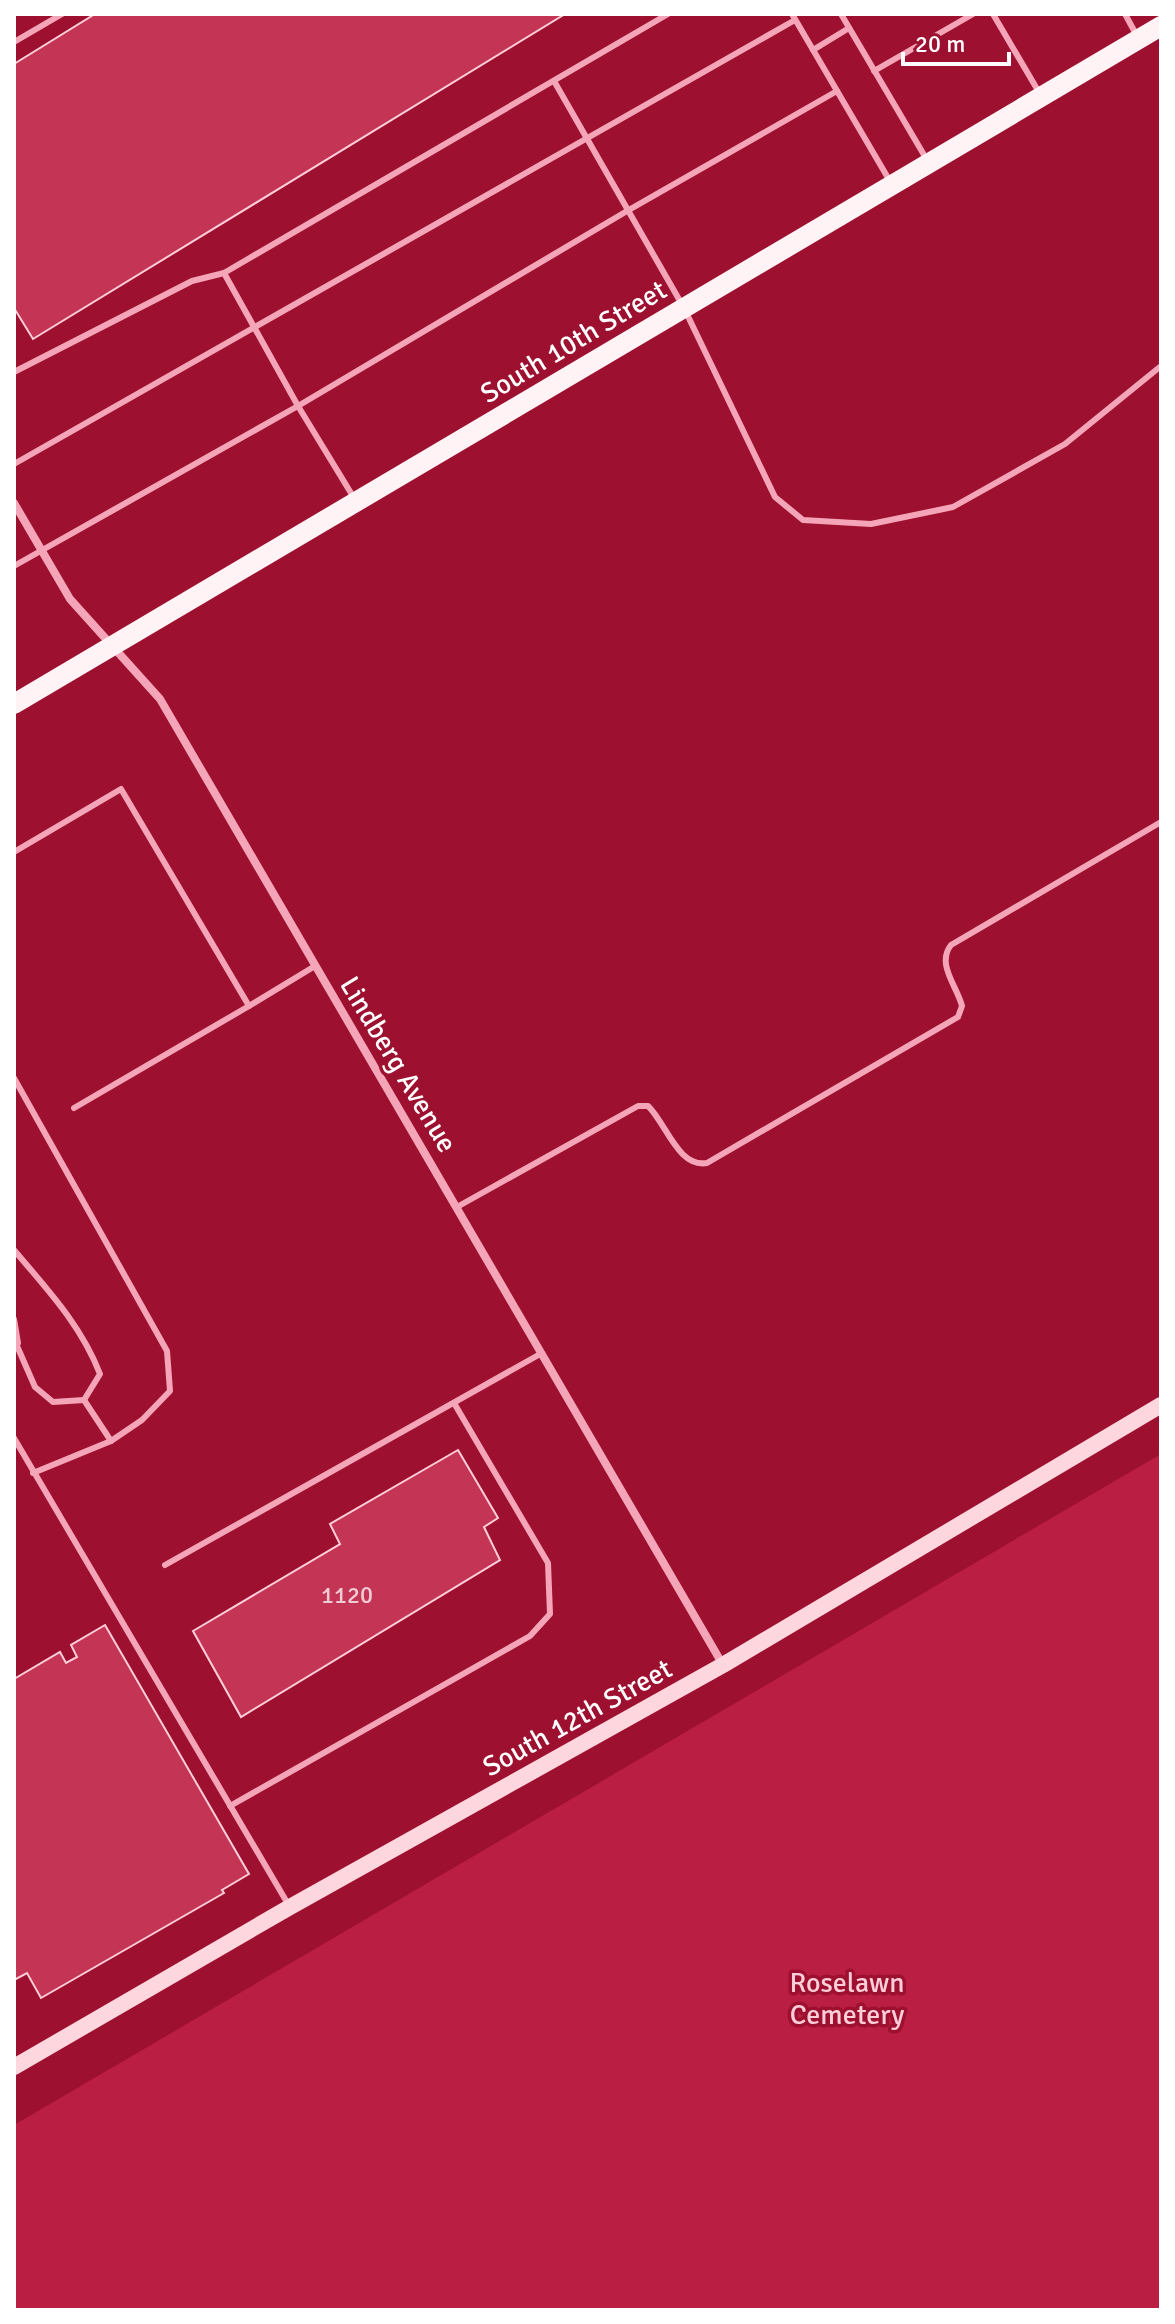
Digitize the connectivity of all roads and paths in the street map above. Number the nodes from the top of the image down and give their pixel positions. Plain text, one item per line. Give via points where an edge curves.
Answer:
1 (62, 14) edge
2 (668, 14) edge
3 (841, 14) edge
4 (973, 14) edge
5 (993, 14) edge
6 (1125, 14) edge
7 (49, 17) edge
8 (794, 17) edge
9 (1161, 26) edge
10 (849, 28) junction
11 (1139, 39) junction
12 (14, 42) edge
13 (813, 50) junction
14 (874, 71) junction
15 (554, 81) junction
16 (837, 91) junction
17 (1042, 97) junction
18 (586, 139) junction
19 (929, 163) junction
20 (892, 185) junction
21 (627, 211) junction
22 (224, 273) junction
23 (684, 308) junction
24 (253, 326) junction
25 (1161, 366) edge
26 (14, 372) edge
27 (298, 406) junction
28 (14, 464) edge
29 (356, 502) junction
30 (14, 503) edge
31 (41, 550) junction
32 (14, 566) edge
33 (113, 646) junction
34 (14, 704) edge
35 (1161, 822) edge
36 (14, 852) edge
37 (315, 966) junction
38 (249, 1006) junction
39 (14, 1078) edge
40 (74, 1108) dead end
41 (457, 1207) junction
42 (14, 1250) edge
43 (14, 1319) edge
44 (16, 1341) edge
45 (542, 1353) junction
46 (84, 1400) junction
47 (454, 1403) junction
48 (1161, 1405) edge
49 (14, 1438) edge
50 (111, 1441) junction
51 (33, 1473) junction
52 (165, 1565) dead end
53 (723, 1665) junction
54 (230, 1806) junction
55 (290, 1907) junction
56 (14, 2067) edge

1 - 7 lane
2 - 15 lane
3 - 10 lane
4 - 14 lane
5 - 17 lane
6 - 11 lane
7 - 12 lane
8 - 13 lane
8 - 18 lane
9 - 11 main road, South 10th Street
10 - 13 lane
10 - 14 lane
11 - 17 main road, South 10th Street
13 - 16 lane
14 - 19 lane
15 - 18 lane
15 - 22 lane
16 - 20 lane
16 - 21 lane
17 - 19 main road, South 10th Street
18 - 21 lane
18 - 24 lane
19 - 20 main road, South 10th Street
20 - 23 main road, South 10th Street
21 - 23 lane
21 - 27 lane
22 - 24 lane
22 - 26 lane via 192,281
23 - 25 lane via 775,497 803,520 871,524 953,507 1065,444
23 - 29 main road, South 10th Street
24 - 27 lane
24 - 28 lane
27 - 29 lane
27 - 31 lane
29 - 33 main road, South 10th Street
30 - 31 street, Lindberg Avenue
31 - 32 lane
31 - 33 street, Lindberg Avenue via 70,599
33 - 34 main road, South 10th Street
33 - 37 street, Lindberg Avenue via 160,699
35 - 41 lane via 951,945 944,962 962,1006 958,1017 707,1163 688,1161 657,1115 648,1106 638,1106
36 - 38 lane via 121,789
37 - 38 lane
37 - 41 street, Lindberg Avenue
38 - 40 lane
39 - 50 lane via 167,1351 170,1391 142,1420
41 - 45 street, Lindberg Avenue
42 - 46 lane via 74,1321 91,1351 100,1374
43 - 44 lane
44 - 46 lane via 35,1387 53,1402
45 - 47 lane
45 - 53 street, Lindberg Avenue
46 - 50 lane
47 - 52 lane
47 - 54 lane via 548,1563 550,1614 530,1636
48 - 53 street, South 12th Street
49 - 51 lane
50 - 51 lane
51 - 54 lane
53 - 55 street, South 12th Street
54 - 55 lane
55 - 56 street, South 12th Street

